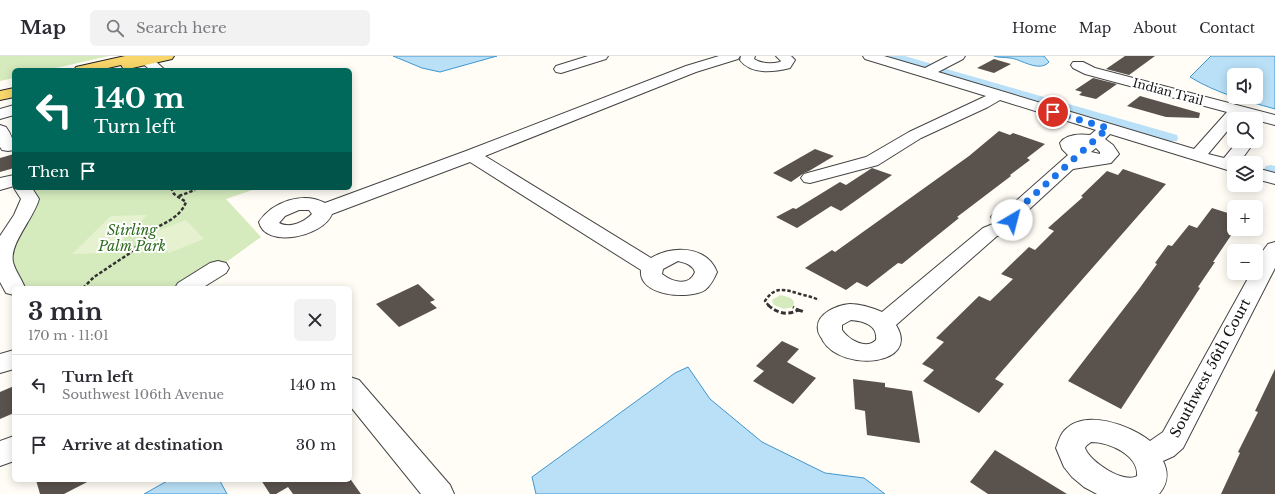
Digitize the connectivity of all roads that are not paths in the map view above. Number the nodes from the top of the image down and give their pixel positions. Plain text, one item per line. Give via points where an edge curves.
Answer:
1 (167, 56) edge
2 (601, 56) edge
3 (688, 56) edge
4 (870, 56) edge
5 (958, 56) edge
6 (1090, 56) edge
7 (140, 57) edge
8 (789, 57) edge
9 (715, 59) edge
10 (748, 59) edge
11 (90, 68) edge
12 (113, 68) edge
13 (155, 68) edge
14 (561, 69) dead end
15 (926, 73) junction
16 (12, 86) edge
17 (0, 89) edge
18 (12, 93) edge
19 (998, 95) junction
20 (0, 96) edge
21 (1237, 110) junction
22 (12, 111) edge
23 (0, 114) edge
24 (1266, 122) edge
25 (1108, 128) junction
26 (0, 130) edge
27 (1094, 140) junction
28 (7, 146) edge
29 (472, 155) junction
30 (1198, 155) junction
31 (1073, 160) junction
32 (1227, 165) edge
33 (1263, 175) edge
34 (810, 178) dead end
35 (1275, 179) edge
36 (12, 181) edge
37 (0, 184) edge
38 (24, 190) edge
39 (322, 211) dead end
40 (1275, 248) edge
41 (218, 268) dead end
42 (653, 268) dead end
43 (13, 286) edge
44 (189, 286) edge
45 (883, 324) dead end
46 (12, 359) edge
47 (0, 364) edge
48 (352, 389) edge
49 (12, 449) edge
50 (0, 454) edge
51 (1145, 456) dead end
52 (439, 494) edge

1 - 7 main road
2 - 14 street
3 - 9 street via 698,60
4 - 15 street
5 - 15 street
6 - 21 street, Indian Trail via 1078,65 1090,71
7 - 11 main road
7 - 12 main road
7 - 13 street
8 - 10 street via 785,65 774,67 760,67
9 - 10 street
9 - 29 street
15 - 19 street
16 - 17 main road
18 - 20 main road
19 - 25 street
19 - 34 street via 915,135 872,161
21 - 24 street, Indian Trail
21 - 30 street
22 - 23 street
25 - 27 street
25 - 30 street
26 - 28 street
27 - 31 street via 1079,139 1068,143
27 - 31 street via 1107,148 1110,154 1106,159
29 - 39 street
29 - 42 street
30 - 32 street
31 - 45 street via 1014,213 1006,226 990,232
33 - 35 street
36 - 37 street
38 - 43 street via 30,198 28,209 4,246 2,260
40 - 51 street, Southwest 56th Court via 1173,440 1164,448
41 - 44 street
46 - 47 street
48 - 52 street
49 - 50 street

